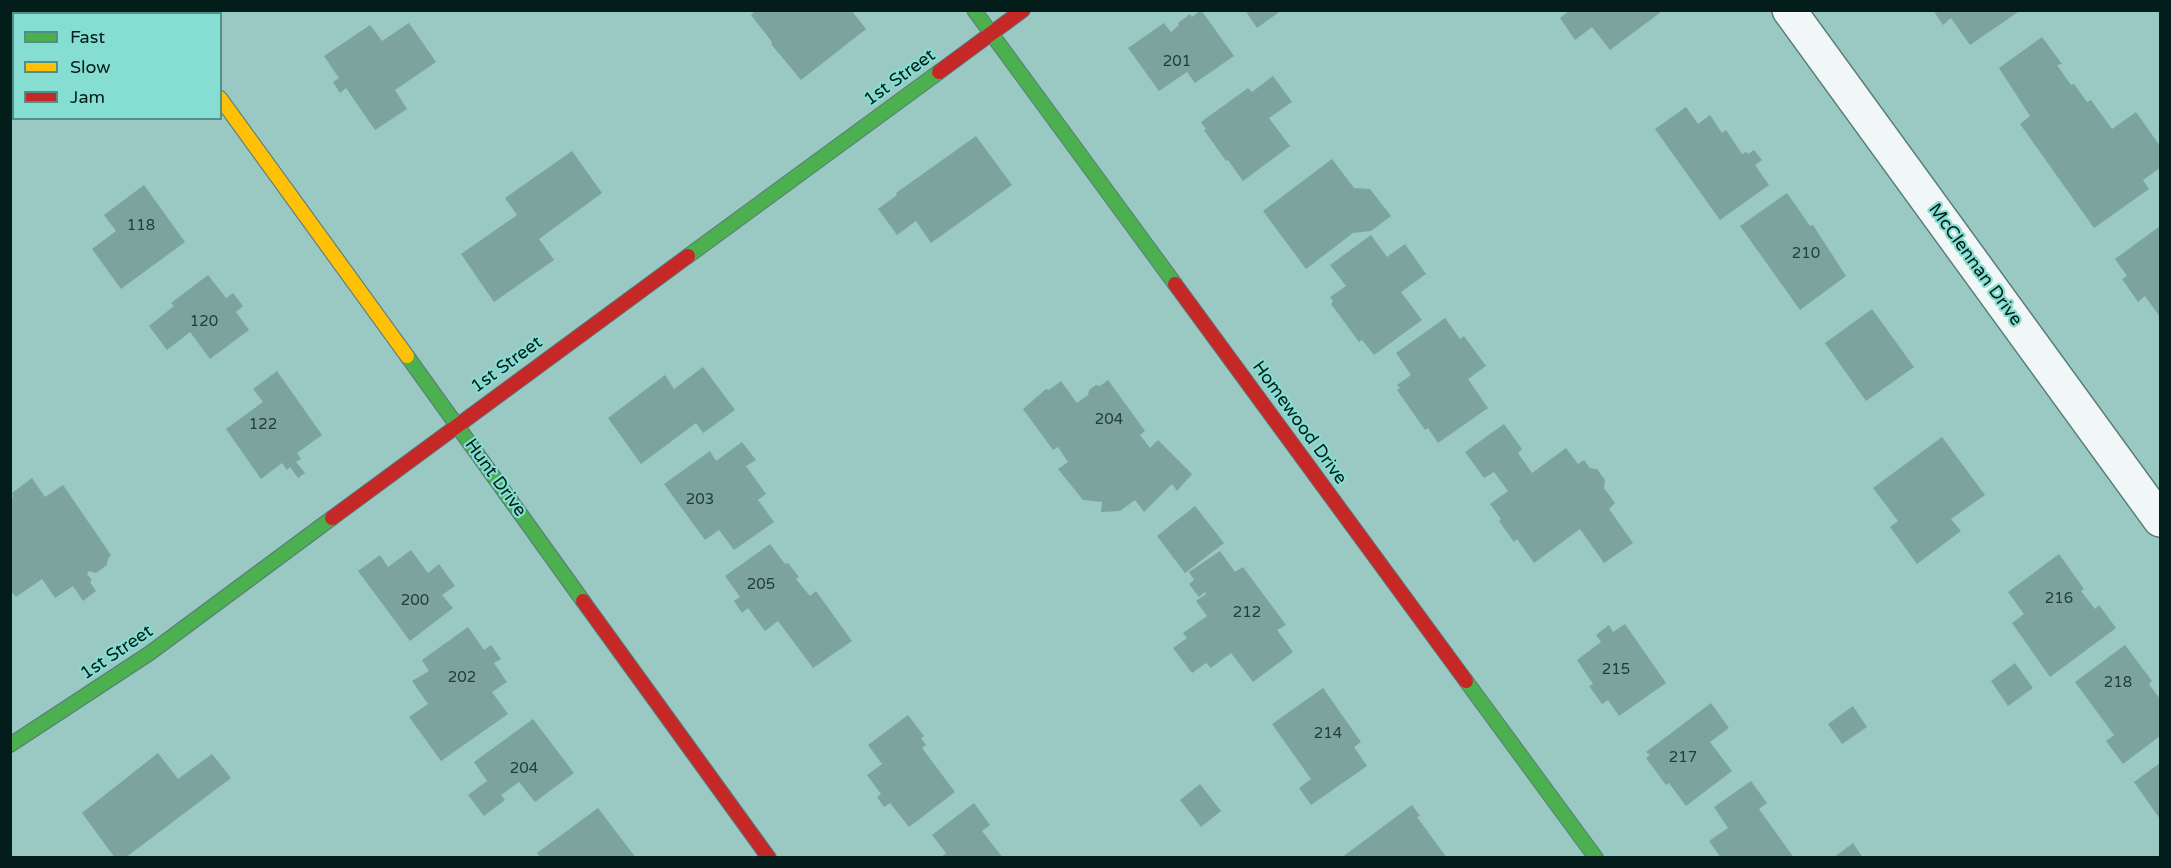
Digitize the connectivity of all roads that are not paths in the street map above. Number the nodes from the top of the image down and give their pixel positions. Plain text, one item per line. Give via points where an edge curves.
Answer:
1 (974, 10) edge
2 (1023, 10) edge
3 (1789, 10) edge
4 (991, 34) junction
5 (222, 101) edge
6 (457, 425) junction
7 (2160, 520) edge
8 (10, 745) edge
9 (769, 858) edge
10 (1596, 858) edge

1 - 4 street, Homewood Drive
2 - 4 street, 1st Street
3 - 7 street, McClennan Drive
4 - 6 street, 1st Street
4 - 10 street, Homewood Drive
5 - 6 street, Hunt Drive
6 - 8 street, 1st Street via 150,653
6 - 9 street, Hunt Drive

